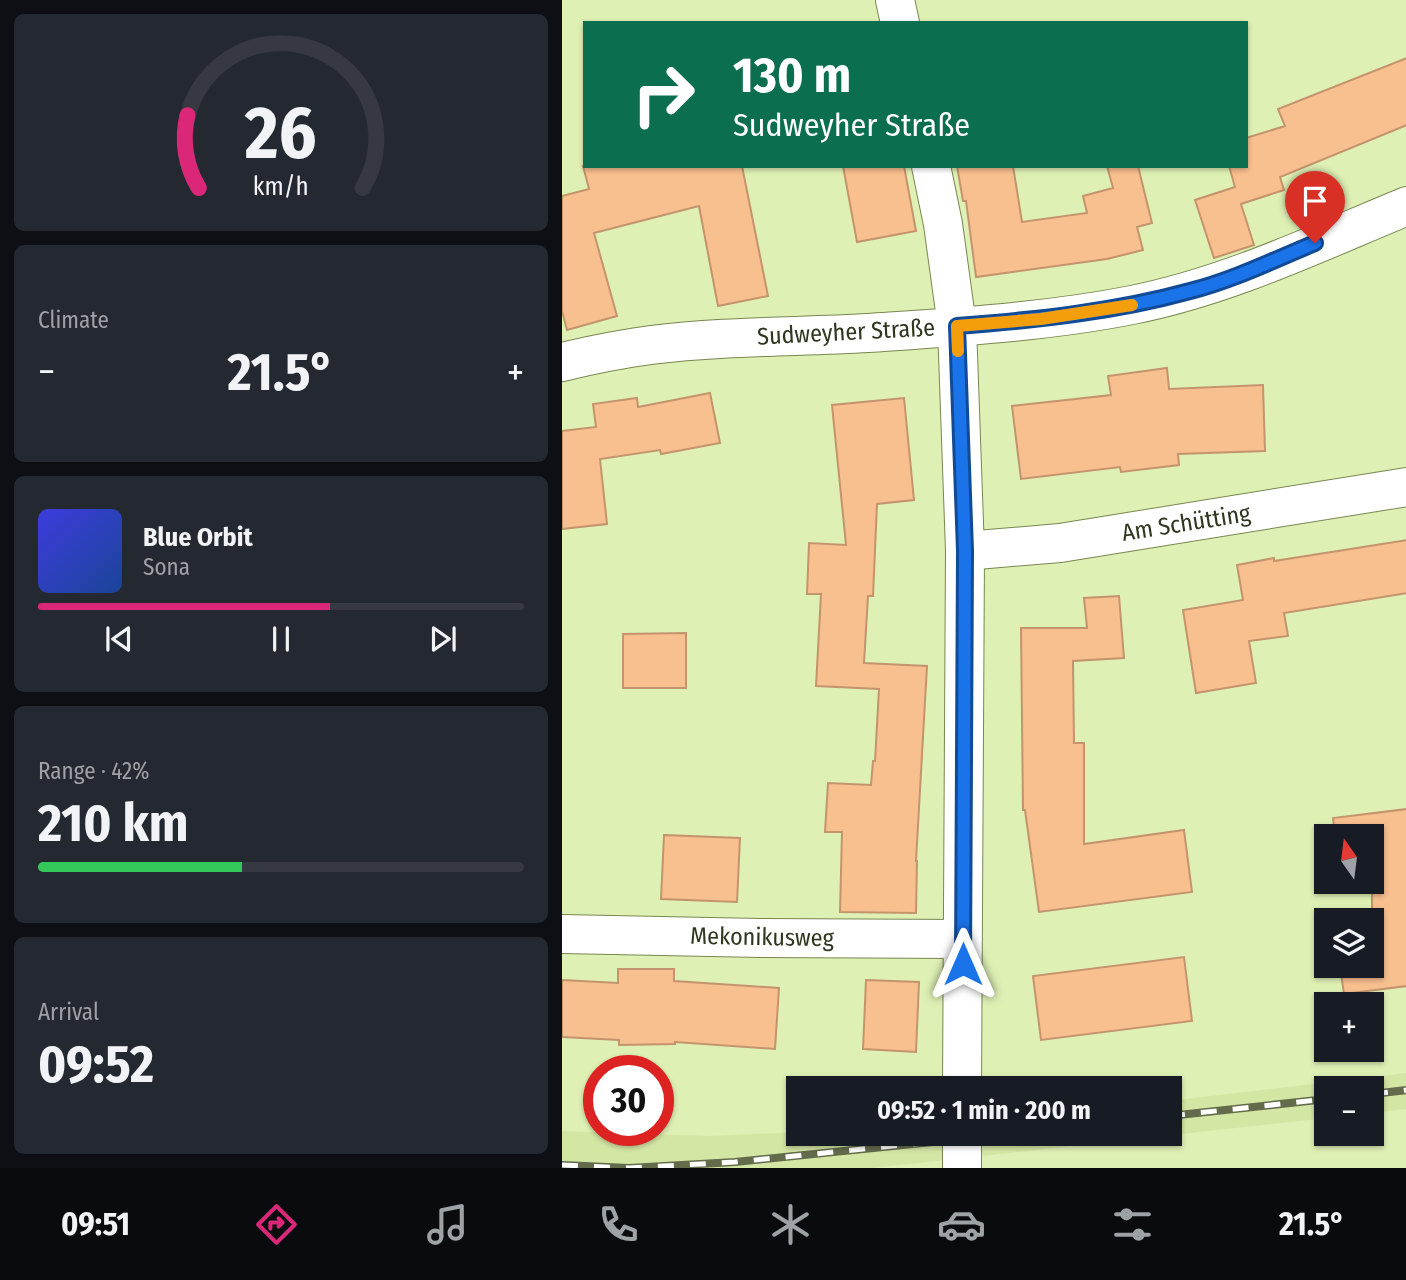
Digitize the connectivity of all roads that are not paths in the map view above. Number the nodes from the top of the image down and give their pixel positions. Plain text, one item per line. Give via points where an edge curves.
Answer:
1 (895, 0) edge
2 (900, 21) edge
3 (931, 168) edge
4 (1406, 206) edge
5 (957, 326) junction
6 (562, 362) edge
7 (1406, 487) edge
8 (965, 551) junction
9 (562, 934) edge
10 (963, 939) junction
11 (962, 1076) edge
12 (962, 1146) edge
13 (962, 1168) edge

1 - 2 street
3 - 5 street
4 - 5 street, Sudweyher Straße via 1193,291 1041,319
5 - 6 street, Sudweyher Straße via 676,343
5 - 8 street
7 - 8 street, Am Schütting via 1060,543
8 - 10 street
9 - 10 street, Mekonikusweg
10 - 11 street
12 - 13 street

